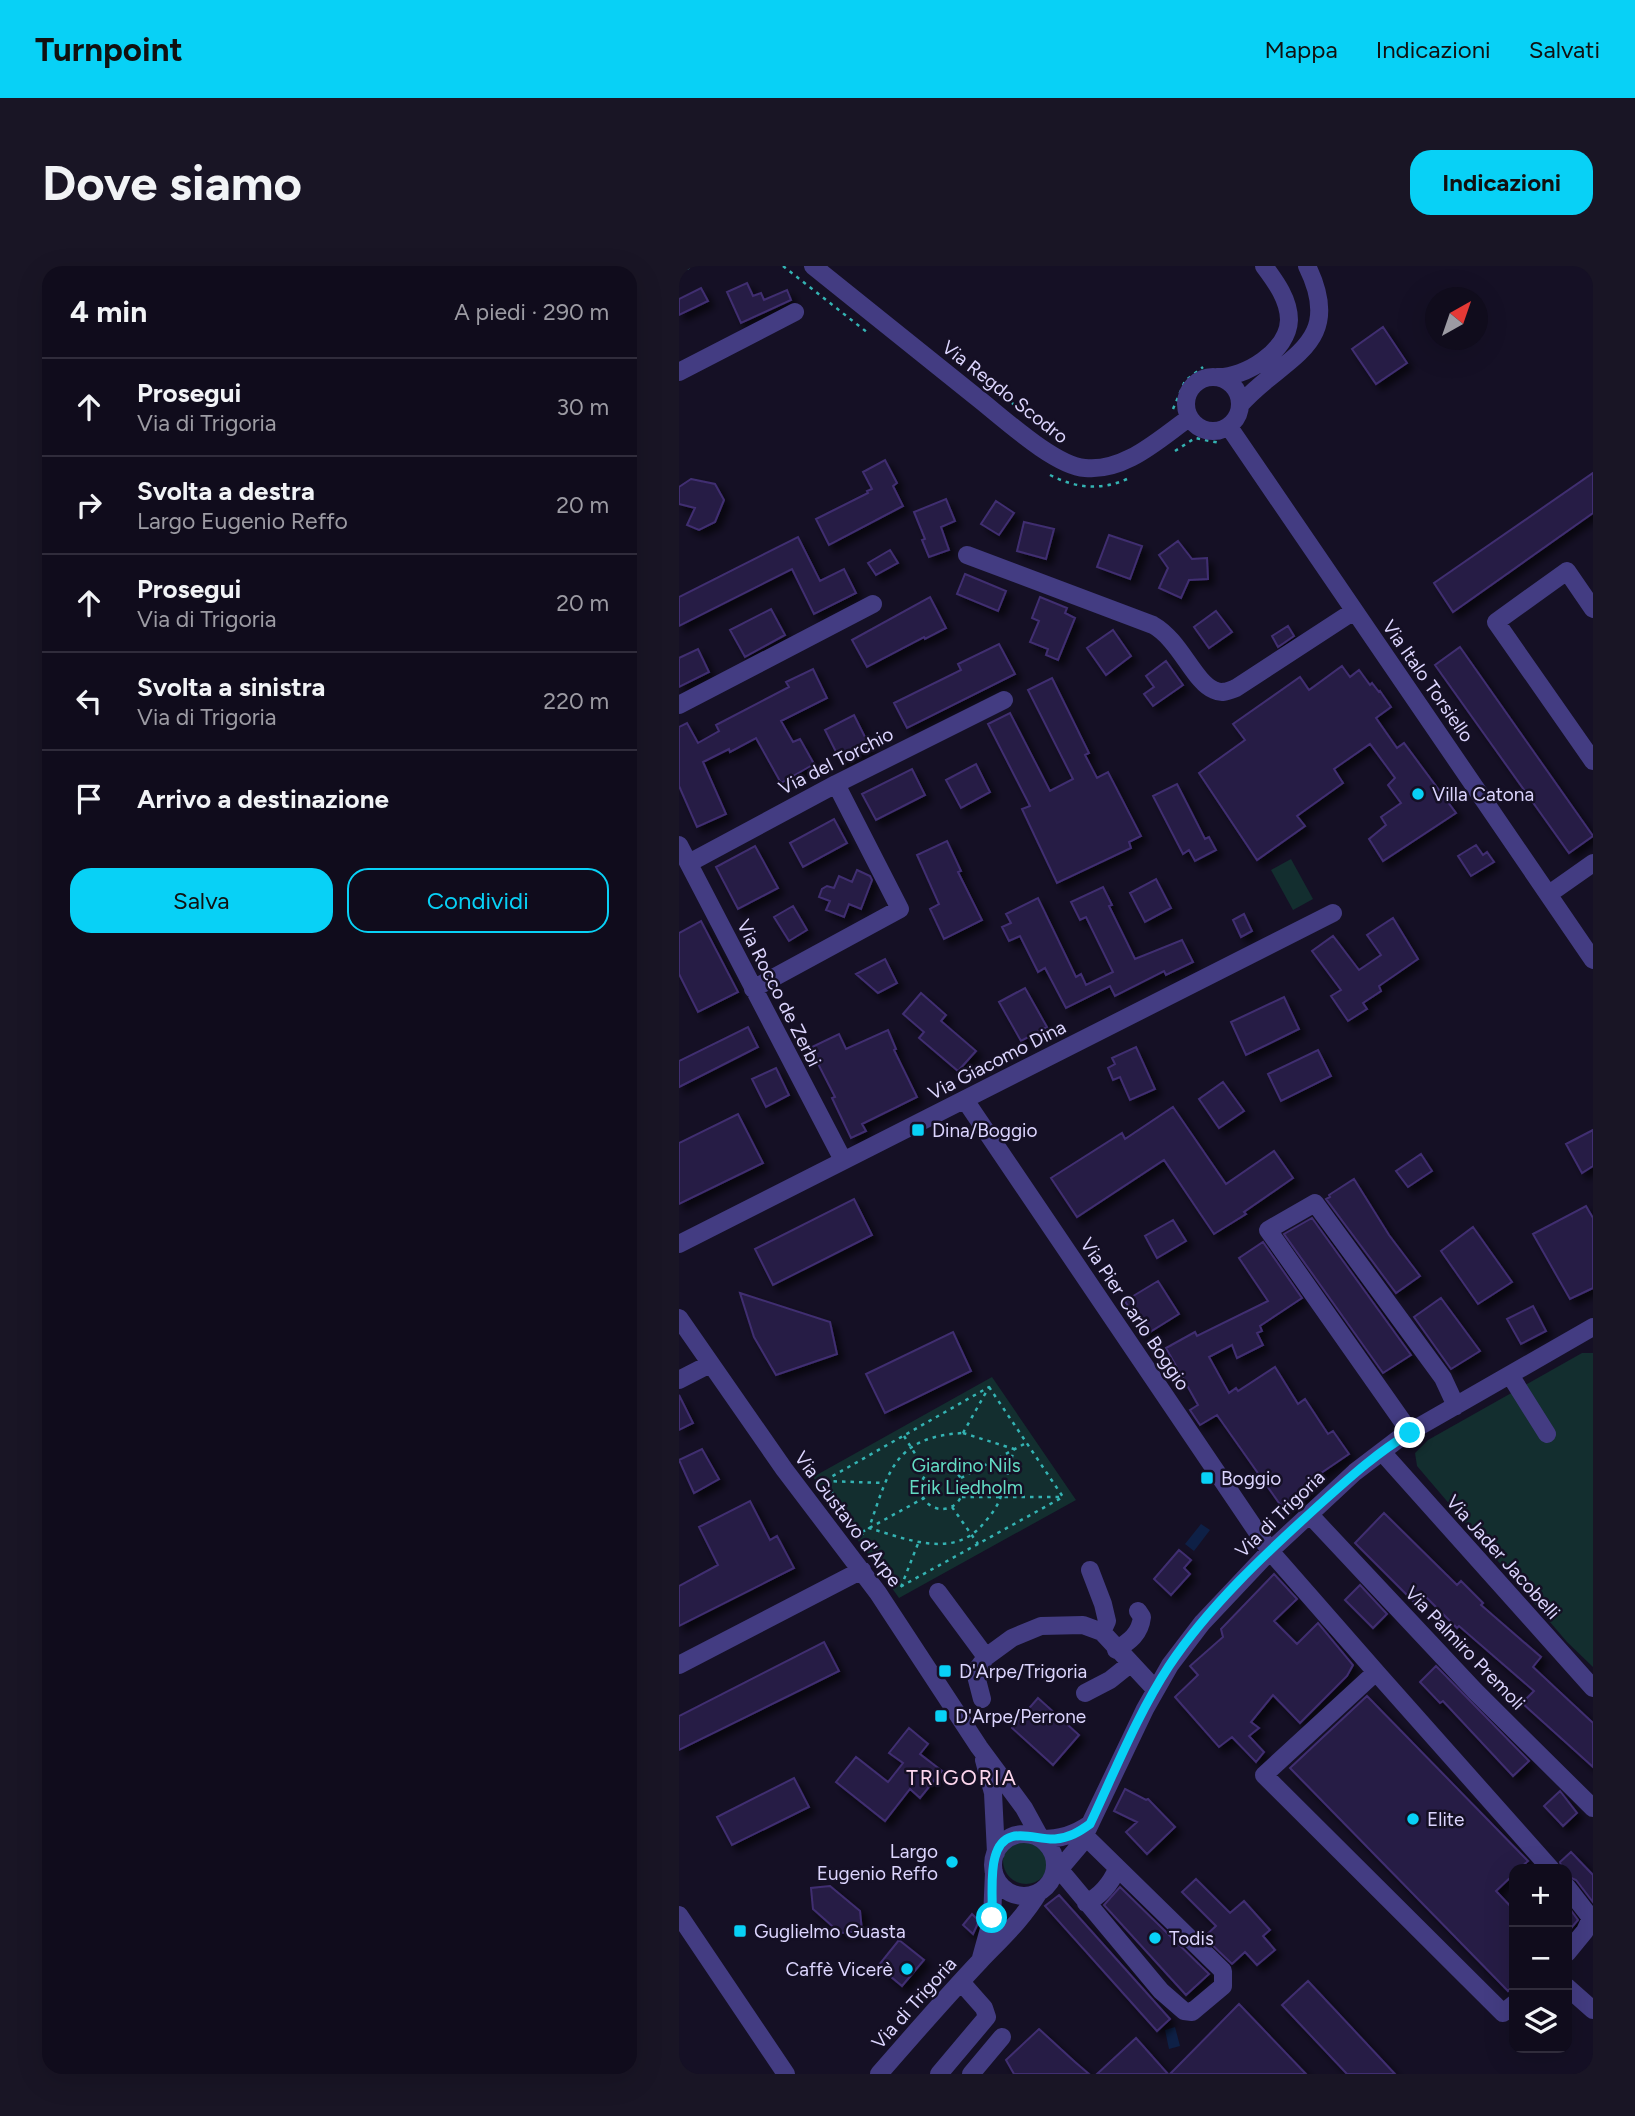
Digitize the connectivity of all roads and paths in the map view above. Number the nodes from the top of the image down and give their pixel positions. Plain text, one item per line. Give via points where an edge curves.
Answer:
1 (692, 266) edge
2 (813, 266) edge
3 (1265, 266) edge
4 (1308, 266) edge
5 (679, 273) edge
6 (795, 312) dead end
7 (679, 372) edge
8 (1215, 373) junction
9 (1003, 396) dead end
10 (1240, 405) junction
11 (1165, 414) dead end
12 (1189, 418) junction
13 (1229, 427) junction
14 (1056, 436) dead end
15 (967, 555) dead end
16 (873, 604) dead end
17 (1593, 609) edge
18 (1354, 611) junction
19 (1004, 700) dead end
20 (679, 705) edge
21 (1593, 761) edge
22 (836, 783) junction
23 (679, 845) edge
24 (689, 863) junction
25 (1593, 863) edge
26 (1549, 894) junction
27 (1333, 913) dead end
28 (1593, 960) edge
29 (753, 989) junction
30 (965, 1100) junction
31 (843, 1160) junction
32 (679, 1244) edge
33 (679, 1318) edge
34 (1593, 1327) edge
35 (710, 1364) junction
36 (1510, 1375) junction
37 (679, 1380) edge
38 (989, 1387) junction
39 (1456, 1406) junction
40 (963, 1433) junction
41 (1410, 1433) junction
42 (1547, 1434) dead end
43 (904, 1436) junction
44 (1026, 1442) junction
45 (911, 1447) junction
46 (1014, 1449) junction
47 (1382, 1452) junction
48 (927, 1474) junction
49 (961, 1478) junction
50 (824, 1481) junction
51 (884, 1483) junction
52 (961, 1497) junction
53 (1063, 1497) junction
54 (924, 1498) junction
55 (1001, 1498) junction
56 (953, 1507) junction
57 (1309, 1514) junction
58 (869, 1528) junction
59 (861, 1533) junction
60 (972, 1536) junction
61 (919, 1541) junction
62 (978, 1545) junction
63 (1270, 1551) junction
64 (862, 1570) junction
65 (1090, 1570) dead end
66 (900, 1587) junction
67 (938, 1592) dead end
68 (1138, 1611) dead end
69 (1102, 1632) junction
70 (1117, 1650) junction
71 (986, 1657) junction
72 (1130, 1664) junction
73 (679, 1665) edge
74 (1376, 1672) junction
75 (1586, 1676) edge
76 (1593, 1688) edge
77 (1155, 1689) junction
78 (1085, 1693) dead end
79 (982, 1699) dead end
80 (979, 1747) junction
81 (1593, 1808) edge
82 (1088, 1830) junction
83 (1041, 1839) junction
84 (996, 1853) junction
85 (1547, 1864) edge
86 (1117, 1869) junction
87 (994, 1872) junction
88 (1050, 1880) junction
89 (1572, 1893) edge
90 (1086, 1903) junction
91 (679, 1915) edge
92 (1572, 1947) edge
93 (980, 1961) junction
94 (961, 1982) junction
95 (1570, 1990) edge
96 (1509, 2008) edge
97 (1593, 2010) edge
98 (1002, 2037) dead end
99 (976, 2072) edge
100 (786, 2074) edge
101 (879, 2074) edge
102 (939, 2074) edge

1 - 5 path
2 - 12 street, Via Regdo Scodro via 1067,464 1090,469 1119,463
3 - 8 street via 1285,301 1287,332 1254,367 1232,377
4 - 10 street via 1319,310 1312,336 1295,359 1263,381
6 - 7 street
8 - 10 street via 1236,390
8 - 11 path via 1203,367 1185,380 1174,408
8 - 12 street via 1193,385 1185,401
9 - 14 path
10 - 13 street
12 - 13 street via 1203,430
13 - 18 street, Via Italo Torsiello
15 - 18 street via 1153,625 1171,638 1207,686 1221,692 1235,688
16 - 20 street
17 - 21 street via 1567,571 1496,622
18 - 26 street, Via Italo Torsiello
19 - 22 street, Via del Torchio
22 - 24 street, Via del Torchio
22 - 29 street via 900,909
23 - 24 street, Via Rocco de Zerbi
24 - 29 street, Via Rocco de Zerbi
25 - 26 street
26 - 28 street, Via Italo Torsiello
27 - 30 street, Via Giacomo Dina
29 - 31 street, Via Rocco de Zerbi
30 - 31 street, Via Giacomo Dina
30 - 63 street, Via Pier Carlo Boggio
31 - 32 street, Via Giacomo Dina
33 - 35 street, Via Gustavo d'Arpe
34 - 36 street, Via di Trigoria
35 - 37 street
35 - 64 street, Via Gustavo d'Arpe
36 - 39 street, Via di Trigoria
36 - 42 street
38 - 40 path
38 - 43 path
38 - 44 path
39 - 41 street, Via di Trigoria
39 - 41 street via 1432,1364 1315,1203 1268,1230
40 - 45 path via 928,1438
40 - 46 path
41 - 47 street, Via di Trigoria
43 - 45 path
43 - 50 path
44 - 46 path
44 - 53 path
45 - 48 path
45 - 51 path
46 - 49 path
46 - 55 path
47 - 57 street, Via di Trigoria
47 - 75 street, Via Jader Jacobelli
48 - 49 path via 945,1467
48 - 54 path via 921,1485
49 - 52 path
50 - 51 path
50 - 59 path
51 - 58 path
52 - 55 path
52 - 56 path
53 - 55 path
53 - 62 path
54 - 56 path via 933,1507
54 - 58 path
55 - 60 path
56 - 60 path
57 - 63 street, Via di Trigoria
57 - 81 street, Via Palmiro Premoli via 1475,1691
58 - 59 path
58 - 61 path
59 - 66 path
60 - 61 path via 949,1544
60 - 62 path
61 - 66 path
62 - 66 path
63 - 74 street, Via Pier Carlo Boggio
63 - 77 street, Via di Trigoria via 1202,1623
64 - 73 street
64 - 80 street, Via Gustavo d'Arpe
65 - 69 street via 1104,1604 1107,1621
67 - 71 street
68 - 70 street via 1141,1626 1133,1639
69 - 70 street
69 - 71 street via 1083,1625 1041,1626 1012,1638
70 - 72 street
71 - 79 street via 975,1672
72 - 77 street
72 - 78 street
74 - 85 street, Via Pier Carlo Boggio
74 - 96 street via 1264,1775 1503,2013
75 - 76 street, Via Jader Jacobelli
77 - 82 street, Via di Trigoria
80 - 83 street, Via Gustavo d'Arpe via 1017,1797
80 - 84 street, Via Gustavo d'Arpe via 992,1784
82 - 83 street
82 - 86 street
82 - 88 street, Via di Trigoria
83 - 84 street via 1020,1834 1010,1837
83 - 88 street via 1055,1861
84 - 87 street
86 - 90 street via 1095,1899
86 - 90 street via 1223,1971 1223,1986 1192,2011 1184,2011 1161,1991
87 - 88 street via 997,1881 1012,1893 1030,1895
87 - 93 street, Via di Trigoria via 992,1918
88 - 90 street
88 - 93 street, Via di Trigoria
89 - 92 street via 1591,1918
91 - 100 street
93 - 94 street, Via di Trigoria
94 - 101 street, Via di Trigoria
94 - 102 street via 987,2017
95 - 97 street
98 - 99 street

